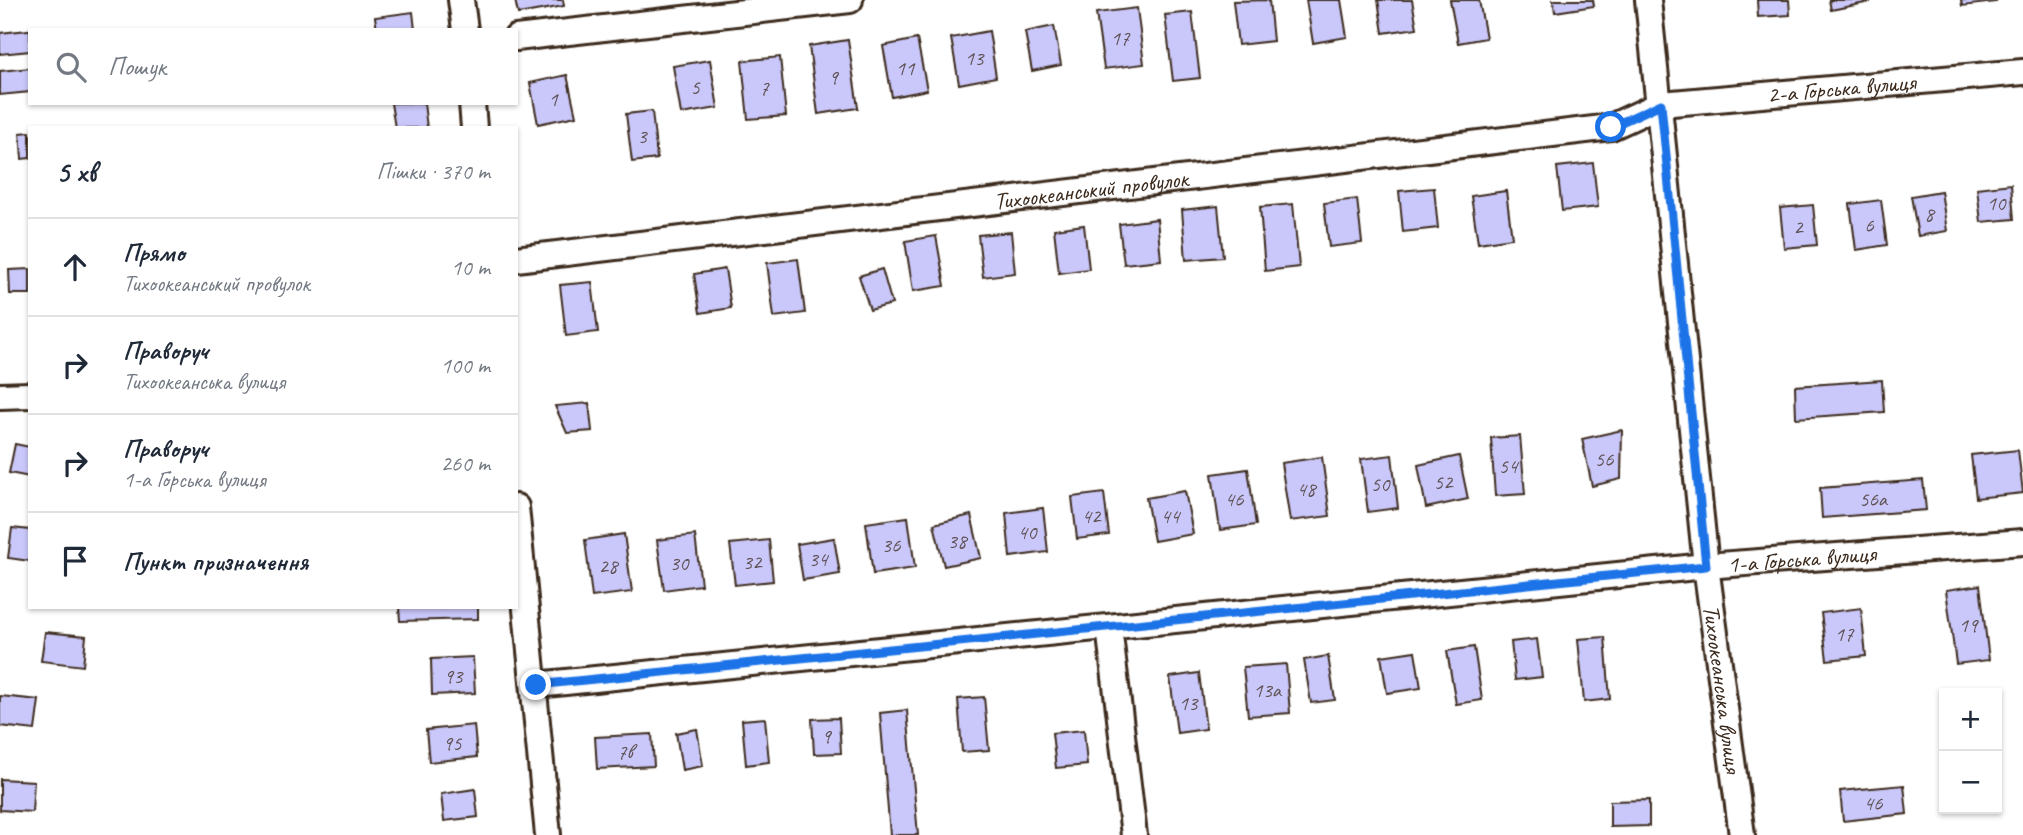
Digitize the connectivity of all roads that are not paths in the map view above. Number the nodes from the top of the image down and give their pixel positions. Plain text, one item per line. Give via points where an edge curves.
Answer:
1 (461, 0) edge
2 (850, 0) edge
3 (1648, 0) edge
4 (465, 28) edge
5 (518, 38) edge
6 (2023, 72) edge
7 (1661, 104) junction
8 (472, 105) edge
9 (474, 126) edge
10 (518, 259) edge
11 (28, 395) edge
12 (0, 396) edge
13 (518, 525) edge
14 (2023, 542) edge
15 (1706, 566) junction
16 (1109, 627) junction
17 (536, 685) junction
18 (548, 835) edge
19 (1134, 835) edge
20 (1742, 835) edge

1 - 4 street
2 - 5 street
3 - 7 street, Тихоокеанська вулиця
6 - 7 street, 2-а Горська вулиця
7 - 10 street, Тихоокеанський провулок via 1611,127
7 - 15 street, Тихоокеанська вулиця
8 - 9 street
11 - 12 street
13 - 17 street
14 - 15 street, 1-а Горська вулиця
15 - 16 street, 1-а Горська вулиця
15 - 20 street, Тихоокеанська вулиця
16 - 17 street, 1-а Горська вулиця
16 - 19 street
17 - 18 street

